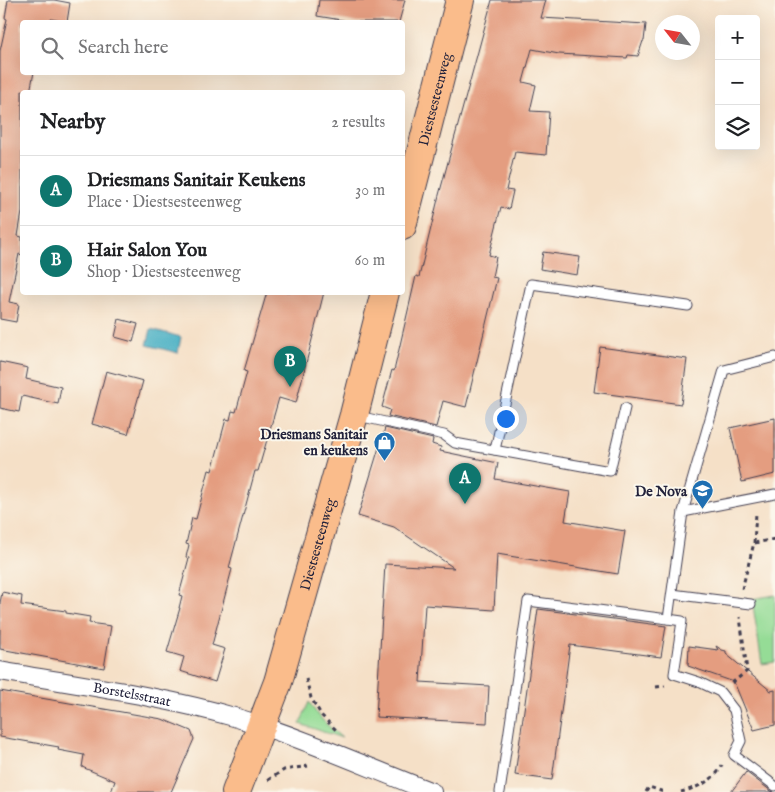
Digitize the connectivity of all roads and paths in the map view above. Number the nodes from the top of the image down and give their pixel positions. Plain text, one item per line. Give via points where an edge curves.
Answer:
1 (460, 0) edge
2 (405, 214) edge
3 (384, 295) edge
4 (688, 306) dead end
5 (775, 357) edge
6 (624, 408) dead end
7 (354, 416) junction
8 (495, 450) junction
9 (775, 494) edge
10 (756, 497) junction
11 (683, 512) junction
12 (754, 543) dead end
13 (672, 594) junction
14 (751, 604) dead end
15 (668, 619) junction
16 (289, 644) junction
17 (0, 672) edge
18 (734, 682) dead end
19 (720, 692) junction
20 (262, 726) junction
21 (353, 761) junction
22 (722, 764) dead end
23 (316, 765) dead end
24 (239, 783) edge
25 (775, 786) edge
26 (432, 792) edge
27 (500, 792) edge
28 (646, 792) edge
29 (664, 792) edge
30 (681, 792) edge

1 - 2 main road, Diestsesteenweg
3 - 7 main road, Diestsesteenweg
4 - 8 lane via 531,284
5 - 11 lane via 724,370
6 - 8 lane via 610,471
7 - 8 lane via 444,435 455,443
7 - 16 main road, Diestsesteenweg
9 - 10 lane
10 - 11 lane
10 - 12 path
11 - 13 lane
13 - 14 lane
13 - 15 lane
15 - 19 lane via 682,621 674,674
15 - 27 lane via 528,601
16 - 20 main road, Diestsesteenweg
16 - 21 path via 306,677 311,698 322,716 336,728
17 - 20 street, Borstelsstraat via 168,701
18 - 19 path
19 - 25 lane via 736,718 741,742 734,755
20 - 21 street, Borstelsstraat
20 - 24 main road, Diestsesteenweg
21 - 26 street, Borstelsstraat
22 - 30 path via 719,771 699,786
23 - 24 path via 284,770 266,782
28 - 29 path via 649,788

